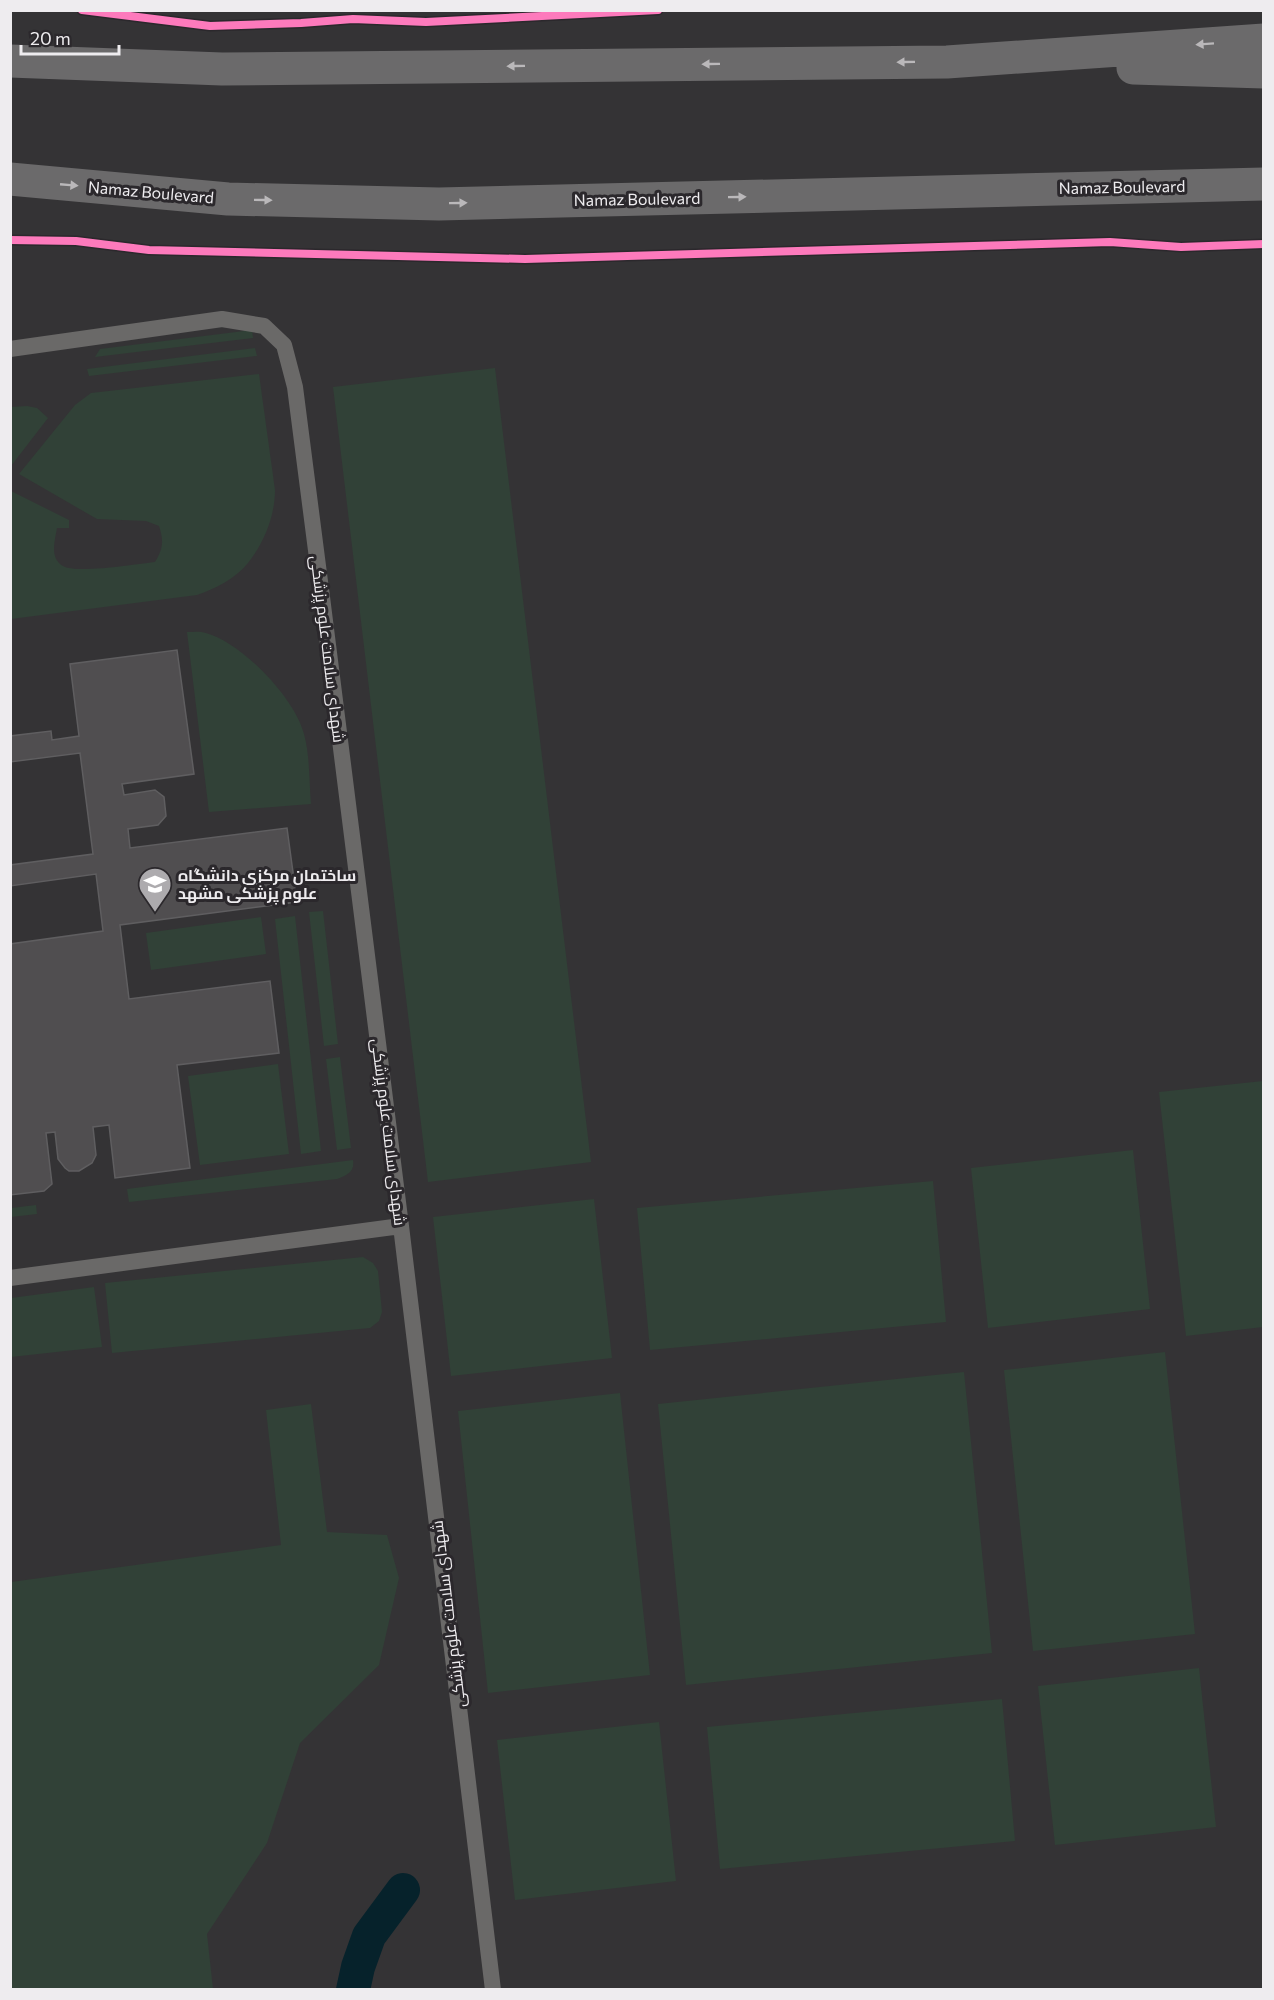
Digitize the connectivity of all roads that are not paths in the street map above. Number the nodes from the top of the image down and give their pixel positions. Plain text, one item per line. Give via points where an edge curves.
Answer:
1 (1263, 40) edge
2 (10, 61) edge
3 (947, 62) junction
4 (1263, 72) edge
5 (10, 179) edge
6 (1263, 184) edge
7 (10, 349) edge
8 (401, 1226) junction
9 (10, 1278) edge
10 (493, 1989) edge

1 -> 3 main road
3 -> 2 main road via 222,69
3 - 4 main road
5 -> 6 main road, Namaz Boulevard via 228,199 439,204
7 - 8 lane, شهدای سلامت علوم پزشکی via 222,319 264,326 284,345 295,387
8 - 9 lane
8 - 10 lane, شهدای سلامت علوم پزشکی

